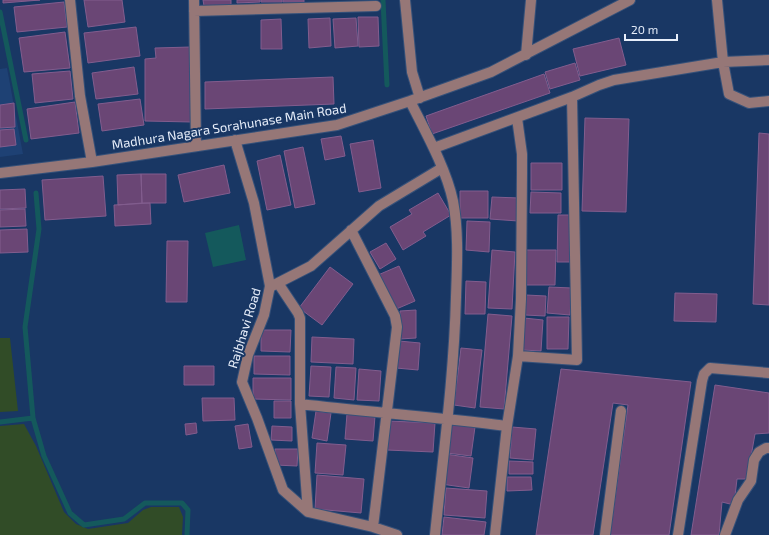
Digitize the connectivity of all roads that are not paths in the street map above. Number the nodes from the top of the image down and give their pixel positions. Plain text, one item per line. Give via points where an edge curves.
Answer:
1 (70, 0) edge
2 (194, 0) edge
3 (405, 0) edge
4 (531, 0) edge
5 (717, 0) edge
6 (625, 1) edge
7 (376, 6) dead end
8 (194, 11) junction
9 (526, 55) junction
10 (769, 60) edge
11 (723, 62) junction
12 (572, 97) junction
13 (420, 98) junction
14 (410, 101) junction
15 (769, 101) edge
16 (517, 118) junction
17 (235, 140) junction
18 (196, 146) junction
19 (434, 148) junction
20 (92, 162) junction
21 (442, 168) junction
22 (0, 173) edge
23 (351, 230) junction
24 (274, 285) junction
25 (518, 356) junction
26 (769, 373) edge
27 (300, 404) junction
28 (621, 411) dead end
29 (387, 414) junction
30 (447, 418) junction
31 (507, 426) junction
32 (769, 448) edge
33 (308, 512) junction
34 (374, 527) junction
35 (397, 535) edge
36 (434, 535) edge
37 (495, 535) edge
38 (605, 535) edge
39 (678, 535) edge
40 (725, 535) edge

1 - 20 street via 80,96
2 - 8 street
3 - 13 street via 412,72
4 - 9 street
5 - 11 street
6 - 9 street, Madhura Nagara Sorahunase Main Road
7 - 8 street
8 - 18 street
9 - 13 street, Madhura Nagara Sorahunase Main Road via 491,72
10 - 11 street
11 - 12 street via 614,80
11 - 15 street via 729,94 749,103
12 - 16 street
12 - 25 street via 577,360
13 - 14 street, Madhura Nagara Sorahunase Main Road
14 - 17 street, Madhura Nagara Sorahunase Main Road via 337,124
14 - 19 street
16 - 19 street
16 - 25 street via 522,154
17 - 18 street, Madhura Nagara Sorahunase Main Road
17 - 24 street, Rajbhavi Road
18 - 20 street, Madhura Nagara Sorahunase Main Road
19 - 21 street
20 - 22 street, Madhura Nagara Sorahunase Main Road
21 - 23 street via 378,206
21 - 30 street via 453,200 457,277 454,348
23 - 24 street via 311,266
23 - 29 street via 397,327
24 - 27 street via 300,318
24 - 33 street, Rajbhavi Road via 248,355 242,382 283,490
25 - 31 street
26 - 39 street via 710,368 704,374
27 - 29 street
27 - 33 street
28 - 38 street
29 - 30 street
29 - 34 street
30 - 31 street
30 - 36 street
31 - 37 street
32 - 40 street via 759,452 754,460 751,481 738,500
33 - 34 street, Rajbhavi Road
34 - 35 street, Rajbhavi Road

